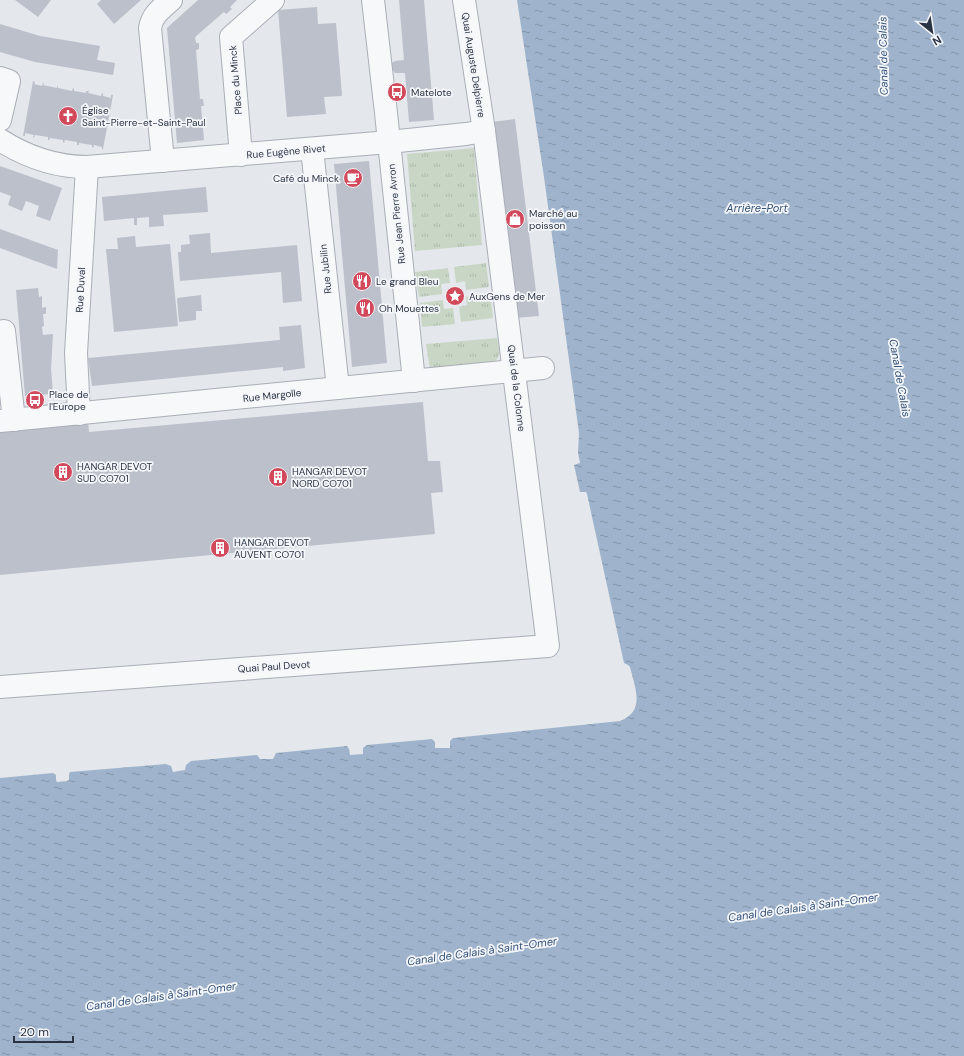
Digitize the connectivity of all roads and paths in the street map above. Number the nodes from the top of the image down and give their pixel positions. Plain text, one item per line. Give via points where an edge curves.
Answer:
1 (171, 0) edge
2 (273, 0) edge
3 (373, 0) edge
4 (464, 0) edge
5 (4, 80) edge
6 (0, 120) edge
7 (484, 131) junction
8 (0, 140) edge
9 (389, 142) junction
10 (312, 149) junction
11 (241, 155) junction
12 (163, 161) junction
13 (87, 167) junction
14 (0, 332) edge
15 (544, 368) dead end
16 (515, 371) junction
17 (414, 381) junction
18 (338, 388) junction
19 (79, 414) junction
20 (7, 420) edge
21 (548, 646) joint
22 (0, 687) edge

1 - 12 street via 155,14 150,28
2 - 11 street, Place du Minck via 231,37
3 - 9 street, Rue Jean Pierre Avron
4 - 7 street, Quai Auguste Delpierre
5 - 6 street
7 - 9 street, Rue Eugène Rivet
7 - 16 street, Quai de la Colonne
8 - 13 street, Rue Eugène Rivet via 25,154 53,164
9 - 10 street, Rue Eugène Rivet
9 - 17 street, Rue Jean Pierre Avron
10 - 11 street, Rue Eugène Rivet
10 - 18 street, Rue Jubilin
11 - 12 street, Rue Eugène Rivet
12 - 13 street, Rue Eugène Rivet
13 - 19 street, Rue Duval via 76,353
14 - 20 street via 4,331
15 - 16 street, Rue Margolle
16 - 17 street, Rue Margolle
16 - 21 street, Quai de la Colonne
17 - 18 street, Rue Margolle
18 - 19 street, Rue Margolle
19 - 20 street, Rue Margolle
21 - 22 street, Quai Paul Devot

